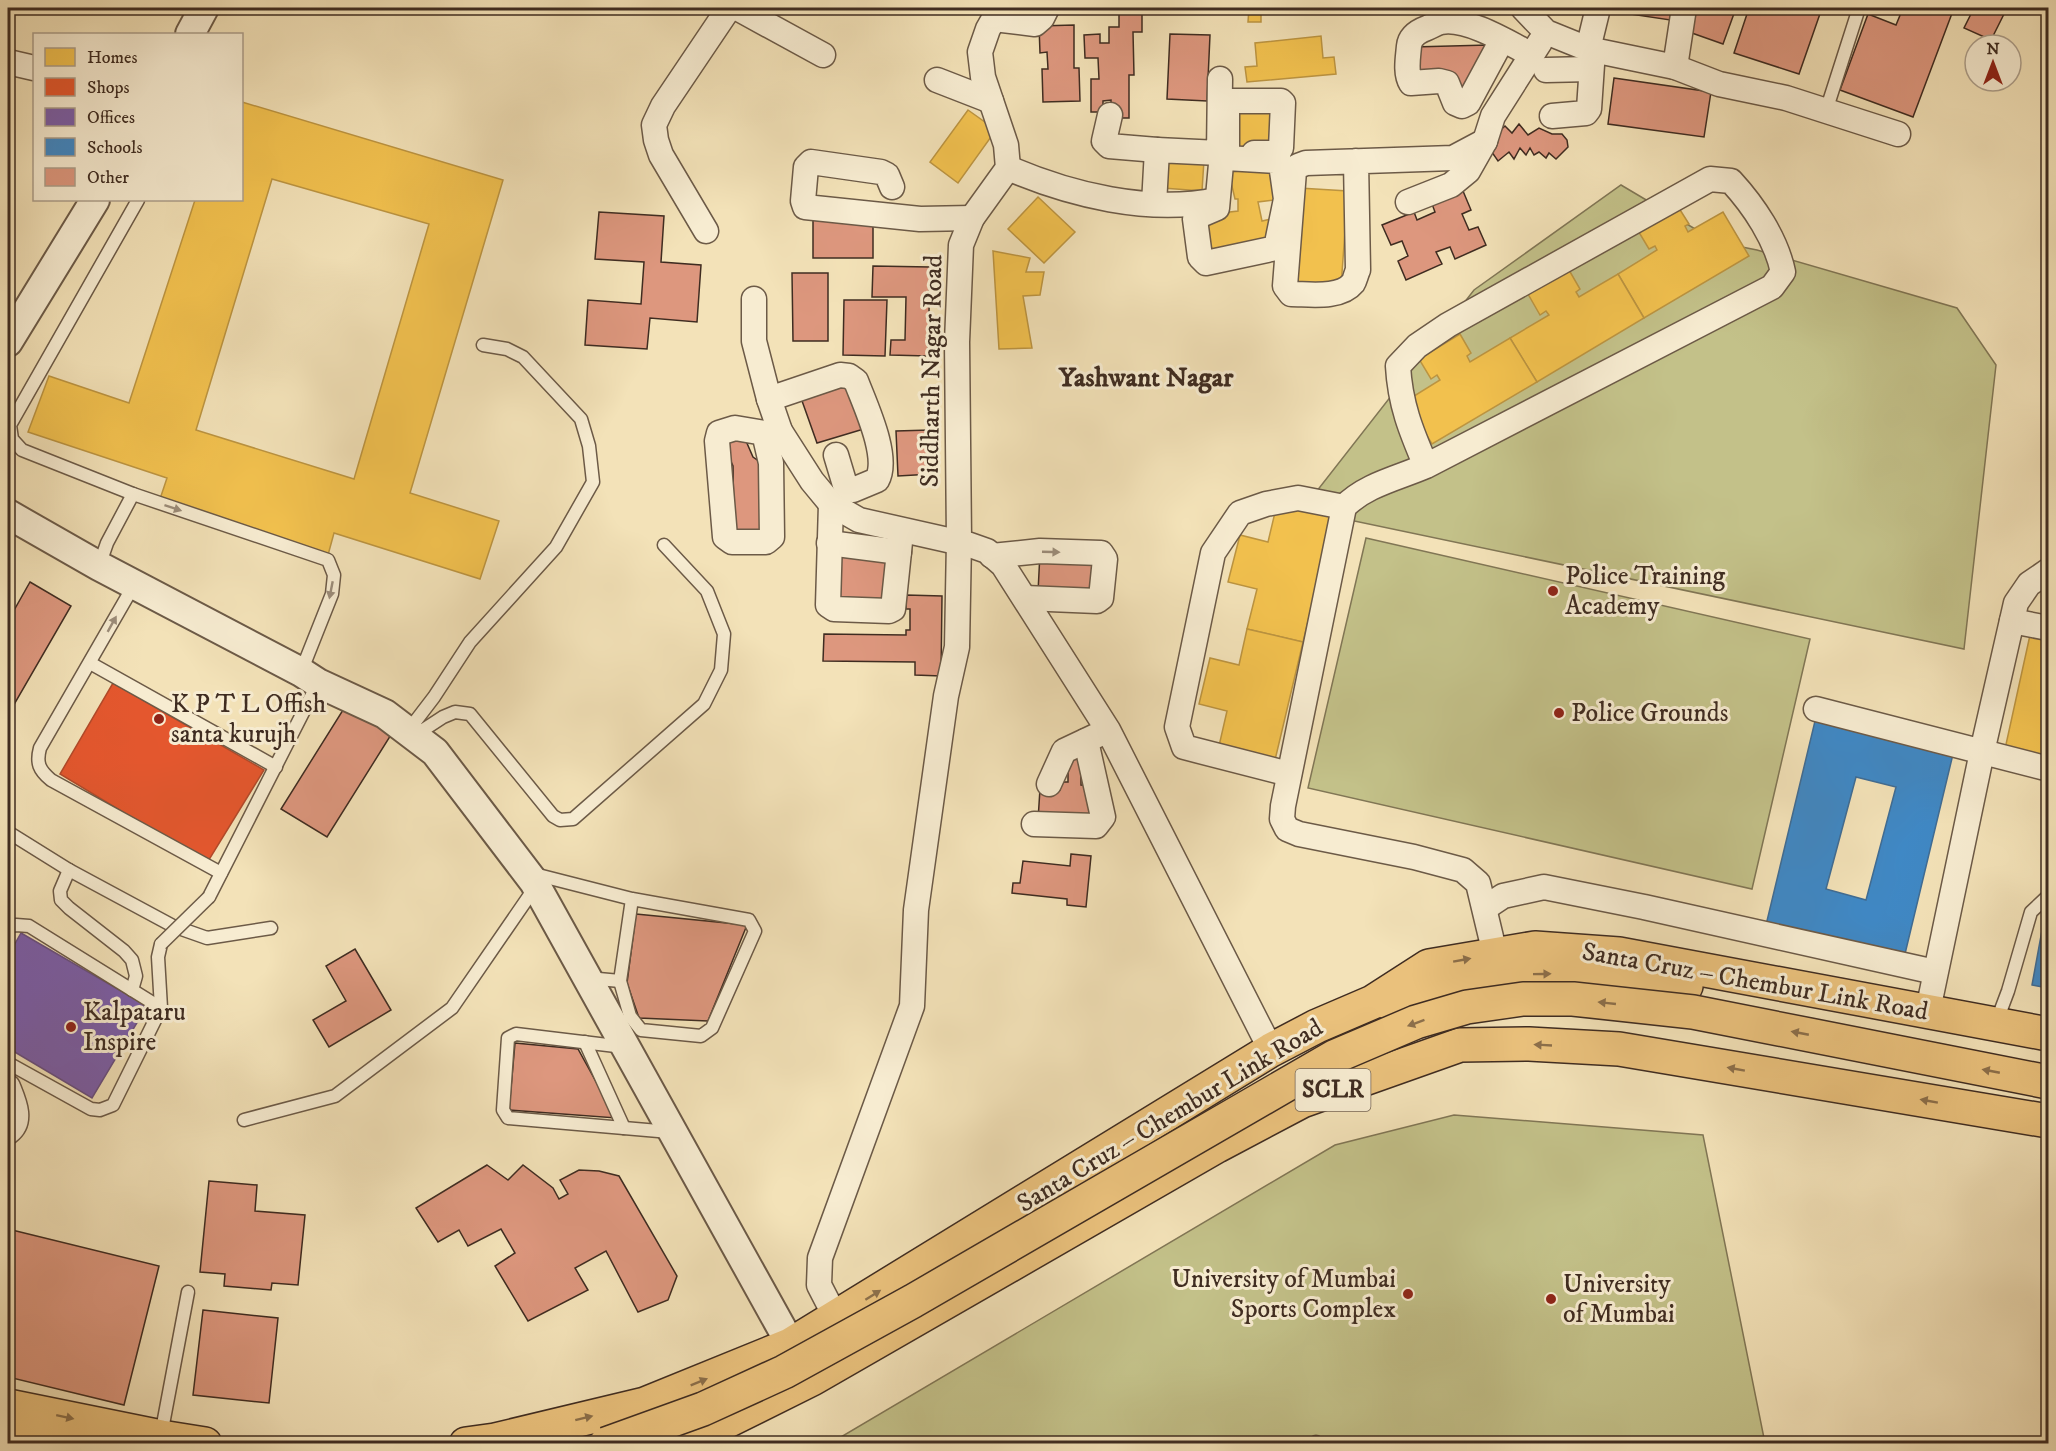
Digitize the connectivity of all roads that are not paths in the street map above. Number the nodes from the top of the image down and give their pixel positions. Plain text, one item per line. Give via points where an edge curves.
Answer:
1 (204, 8) edge
2 (729, 8) edge
3 (737, 8) edge
4 (1047, 8) edge
5 (1523, 8) edge
6 (1598, 8) edge
7 (1684, 8) edge
8 (1859, 8) edge
9 (997, 13) edge
10 (1546, 32) junction
11 (191, 33) edge
12 (1502, 40) dead end
13 (823, 55) dead end
14 (1591, 56) junction
15 (8, 62) edge
16 (1539, 62) junction
17 (1675, 67) junction
18 (33, 68) edge
19 (1220, 79) dead end
20 (937, 80) dead end
21 (991, 101) junction
22 (1826, 111) junction
23 (1110, 115) dead end
24 (1552, 116) dead end
25 (1898, 134) dead end
26 (1485, 141) junction
27 (1157, 150) junction
28 (1356, 161) junction
29 (1008, 168) junction
30 (892, 187) dead end
31 (94, 201) edge
32 (137, 201) edge
33 (1408, 202) dead end
34 (1154, 204) junction
35 (1188, 210) junction
36 (972, 218) junction
37 (706, 231) dead end
38 (754, 299) dead end
39 (11, 330) edge
40 (483, 345) dead end
41 (769, 399) junction
42 (772, 432) junction
43 (836, 455) dead end
44 (1426, 466) junction
45 (867, 486) junction
46 (133, 495) junction
47 (831, 504) junction
48 (1344, 507) junction
49 (8, 514) edge
50 (875, 524) junction
51 (899, 541) junction
52 (959, 541) junction
53 (829, 543) junction
54 (664, 545) dead end
55 (992, 556) junction
56 (99, 566) junction
57 (2049, 571) edge
58 (134, 585) junction
59 (1025, 598) junction
60 (2012, 621) junction
61 (2049, 628) edge
62 (90, 663) junction
63 (310, 677) junction
64 (1816, 709) dead end
65 (1108, 730) junction
66 (411, 733) junction
67 (1086, 741) junction
68 (1982, 752) junction
69 (276, 766) junction
70 (2049, 767) edge
71 (1289, 774) junction
72 (1049, 784) dead end
73 (1034, 824) dead end
74 (8, 832) edge
75 (69, 870) junction
76 (221, 873) junction
77 (531, 880) junction
78 (2049, 896) edge
79 (632, 899) junction
80 (1485, 908) junction
81 (8, 927) edge
82 (271, 928) dead end
83 (1495, 954) junction
84 (1935, 972) junction
85 (587, 978) junction
86 (620, 981) junction
87 (132, 990) junction
88 (1373, 1002) junction
89 (161, 1008) junction
90 (1928, 1010) junction
91 (1996, 1024) junction
92 (2049, 1034) edge
93 (585, 1042) junction
94 (626, 1047) junction
95 (1270, 1050) junction
96 (2049, 1056) edge
97 (8, 1063) edge
98 (2049, 1082) edge
99 (8, 1087) edge
100 (244, 1120) dead end
101 (2049, 1121) edge
102 (624, 1128) junction
103 (8, 1132) edge
104 (674, 1132) junction
105 (188, 1292) dead end
106 (836, 1318) junction
107 (790, 1345) junction
108 (812, 1379) junction
109 (645, 1404) junction
110 (8, 1406) edge
111 (8, 1431) edge
112 (160, 1437) junction
113 (691, 1442) edge
114 (72, 1443) edge
115 (205, 1443) edge
116 (466, 1443) edge
117 (606, 1443) edge
118 (654, 1443) edge

1 - 11 street
2 - 37 street via 654,125 661,155
3 - 13 street
4 - 9 street via 1035,24
5 - 10 street
6 - 14 street
7 - 17 street
8 - 22 lane
9 - 21 street via 980,52
10 - 14 street
10 - 16 street
12 - 16 street
14 - 16 street
14 - 17 street
14 - 24 street via 1589,109 1586,113
15 - 18 street
16 - 26 street via 1493,116
17 - 22 street via 1719,84
19 - 27 street via 1223,153
20 - 21 street
21 - 29 street via 1006,145
22 - 25 street
23 - 27 street via 1104,141 1109,146
26 - 28 street via 1453,158
26 - 33 street via 1468,171 1451,185
27 - 34 street
28 - 28 street via 1306,163 1294,171 1285,286 1292,294 1335,293 1353,283 1358,270
29 - 34 street via 1039,182 1082,193
29 - 36 street, Siddharth Nagar Road
30 - 36 street via 887,175 881,172 811,162 806,167 803,201 805,207 920,219
31 - 39 street
32 - 46 lane via 10,425 12,439 22,450
34 - 35 street
35 - 35 street via 1217,200 1222,160 1281,164 1286,199 1276,248 1206,262 1200,257
36 - 52 street, Siddharth Nagar Road via 960,256
38 - 41 street via 754,341
40 - 66 lane via 523,357 581,419 593,482 556,547 470,642
41 - 42 street
41 - 45 street via 840,375 856,381 875,434 882,468 878,480
42 - 42 street via 735,428 719,433 725,537 732,542 766,542 772,537
42 - 47 street
43 - 45 street via 845,485 852,490
44 - 44 street via 1772,287 1783,272 1779,256 1743,194 1731,181 1710,178 1417,345 1398,366 1399,388 1407,423
44 - 48 street via 1369,489
45 - 50 street
46 - 56 lane
46 -> 63 lane via 328,560 334,575 332,594
47 - 50 street
47 - 53 street
48 - 71 street
48 - 71 street via 1298,498 1240,513 1213,553 1177,728 1184,747
49 - 56 street
50 - 51 street
51 - 52 street
51 - 53 street
51 - 53 street via 893,609 889,611 834,609 828,605
52 - 55 street
52 - 106 street, Siddharth Nagar Road via 957,647 946,696 916,910 912,1006 820,1258 819,1285
54 - 66 lane via 707,591 724,634 721,670 704,705 573,819 553,816 470,714 455,712
55 - 59 street via 1004,565
55 -> 59 street via 1040,551 1101,553 1105,559 1101,598 1097,602
56 - 58 street
57 - 60 street via 2029,584 2016,603
62 -> 58 lane
58 - 63 street
59 - 65 street
60 - 61 street
60 - 68 street
62 - 69 lane
62 - 76 lane via 40,748 38,765 43,773
63 - 66 street via 386,714
63 - 69 lane
64 - 68 street
65 - 67 street
65 - 95 street
66 - 77 street via 435,752
67 - 72 street via 1064,751
67 - 73 street via 1103,817 1100,823
68 - 70 street
68 - 84 street
69 - 76 lane
71 - 80 street via 1282,819 1287,828 1299,834 1463,870 1478,883
74 - 75 lane
75 - 82 lane via 173,926 207,938
75 - 87 lane via 60,891 61,900 132,960 136,975
76 - 89 lane, bridge via 209,897 162,944 158,957
77 - 79 lane
77 - 85 street
77 - 100 lane via 452,1008 335,1096
78 - 91 lane via 2031,912
79 - 86 lane
79 - 86 lane via 749,920 756,931 712,1028 701,1036 641,1030 630,1016
80 - 83 street
80 - 84 street via 1503,896 1544,887
81 - 87 lane via 29,926
88 -> 83 highway, Santa Cruz – Chembur Link Road / SCLR via 1429,966
83 - 90 highway, Santa Cruz – Chembur Link Road / SCLR via 1535,948 1619,954
84 - 90 street
85 - 86 lane
85 - 94 street
87 - 89 lane
88 - 95 highway, Santa Cruz – Chembur Link Road / SCLR
88 -> 96 highway via 1521,975 1574,974 1697,987
89 - 97 lane via 113,1105 100,1110 91,1109
90 - 91 highway, Santa Cruz – Chembur Link Road / SCLR
91 - 92 highway, Santa Cruz – Chembur Link Road / SCLR
93 - 94 lane
93 - 102 lane
93 - 102 lane via 516,1034 508,1038 503,1110 508,1118
94 - 104 street
106 -> 95 highway, Santa Cruz – Chembur Link Road / SCLR
98 -> 117 highway, bridge via 1693,1012 1573,999 1523,999 1467,1007 1416,1022 1334,1057 784,1372 703,1409
99 - 103 street via 17,1120
101 -> 108 highway, Santa Cruz – Chembur Link Road / SCLR via 1619,1049 1460,1045 1302,1101
102 - 104 lane
104 - 107 street
105 - 112 lane
106 - 107 highway, Santa Cruz – Chembur Link Road / SCLR
107 - 108 street
109 -> 107 highway, Santa Cruz – Chembur Link Road / SCLR
108 - 113 highway, Santa Cruz – Chembur Link Road / SCLR
109 - 113 lane
116 -> 109 highway, Santa Cruz – Chembur Link Road / SCLR via 495,1440
109 - 118 lane
110 -> 112 highway
111 - 114 highway
112 - 115 highway

